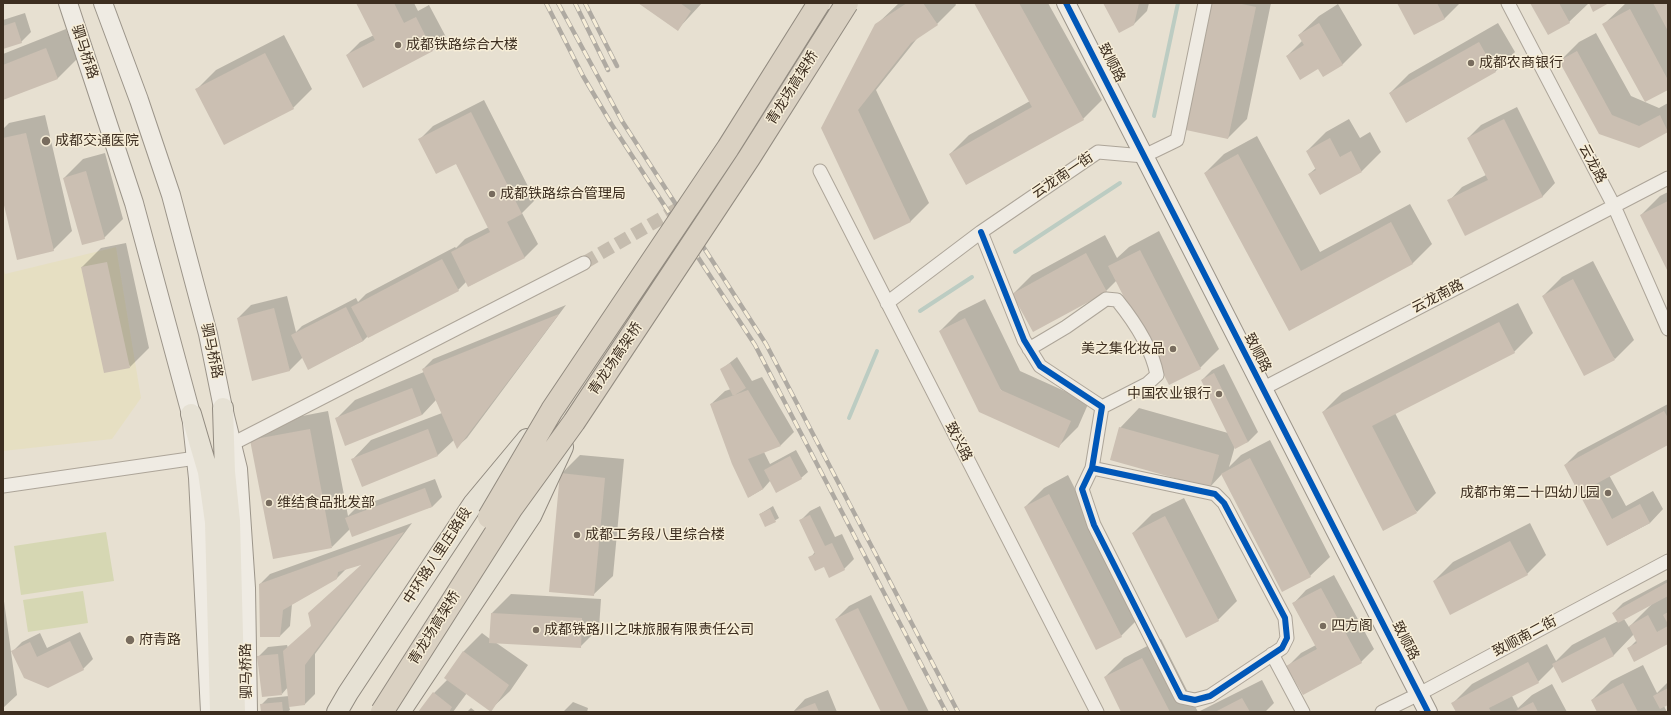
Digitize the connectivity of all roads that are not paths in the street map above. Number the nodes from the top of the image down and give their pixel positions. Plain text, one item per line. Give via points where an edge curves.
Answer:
1 (68, 3) edge
2 (103, 3) edge
3 (814, 3) edge
4 (819, 3) edge
5 (847, 3) edge
6 (1066, 3) edge
7 (1205, 3) edge
8 (1508, 3) edge
9 (1144, 156) junction
10 (820, 171) dead end
11 (1668, 178) edge
12 (714, 188) dead end
13 (1614, 206) junction
14 (981, 232) junction
15 (584, 263) tunnel mouth
16 (887, 303) junction
17 (1668, 329) edge
18 (1030, 348) junction
19 (1262, 389) junction
20 (1102, 407) junction
21 (223, 408) junction
22 (552, 410) junction
23 (191, 414) joint
24 (574, 422) junction
25 (232, 444) junction
26 (210, 467) junction
27 (1092, 468) junction
28 (3, 486) edge
29 (1668, 561) edge
30 (1272, 654) junction
31 (1419, 694) junction
32 (210, 712) edge
33 (220, 712) edge
34 (235, 712) edge
35 (248, 712) edge
36 (337, 712) edge
37 (369, 712) edge
38 (382, 712) edge
39 (400, 712) edge
40 (1097, 712) edge
41 (1303, 712) edge
42 (1382, 712) edge
43 (1428, 712) edge

1 - 23 main road, 驷马桥路 via 134,203
2 - 21 main road, 驷马桥路 via 171,196 208,334
3 - 12 street via 751,104 732,164
4 - 22 highway, 青龙场高架桥, bridge via 728,148
5 - 24 highway, 青龙场高架桥, bridge via 749,158
6 - 9 main road, 致顺路
7 - 9 street via 1177,140
8 - 13 street, 云龙路
9 - 14 street, 云龙南一街 via 1098,152
9 - 19 main road, 致顺路
10 - 16 street, 致兴路
11 - 13 street, 云龙南路
13 - 17 street, 云龙路
13 - 19 street, 云龙南路
14 - 16 street, 云龙南一街
14 - 18 street via 1024,340
15 - 25 street
16 - 40 street, 致兴路
18 - 20 street via 1040,366
18 - 20 street via 1106,299 1118,300 1154,361 1157,375 1147,384
19 - 31 main road, 致顺路
20 - 27 street
21 - 25 main road, 驷马桥路
21 - 26 main road
22 - 36 main road, 中环路八里庄路段, bridge via 473,504
22 - 37 highway, 青龙场高架桥, bridge
23 - 26 main road
24 - 38 highway, 青龙场高架桥, bridge via 511,509
24 - 39 main road, bridge via 531,516
25 - 35 main road, 驷马桥路 via 238,469 246,588
26 - 28 street
26 - 32 main road
26 - 33 main road via 215,522
26 - 34 main road via 230,521
27 - 30 street via 1215,494 1224,503 1285,618 1287,638 1282,648
27 - 30 street via 1082,489 1094,525 1181,696 1195,700 1210,696
29 - 31 street, 致顺南二街
30 - 41 street
31 - 42 street, 致顺南二街
31 - 43 main road, 致顺路

